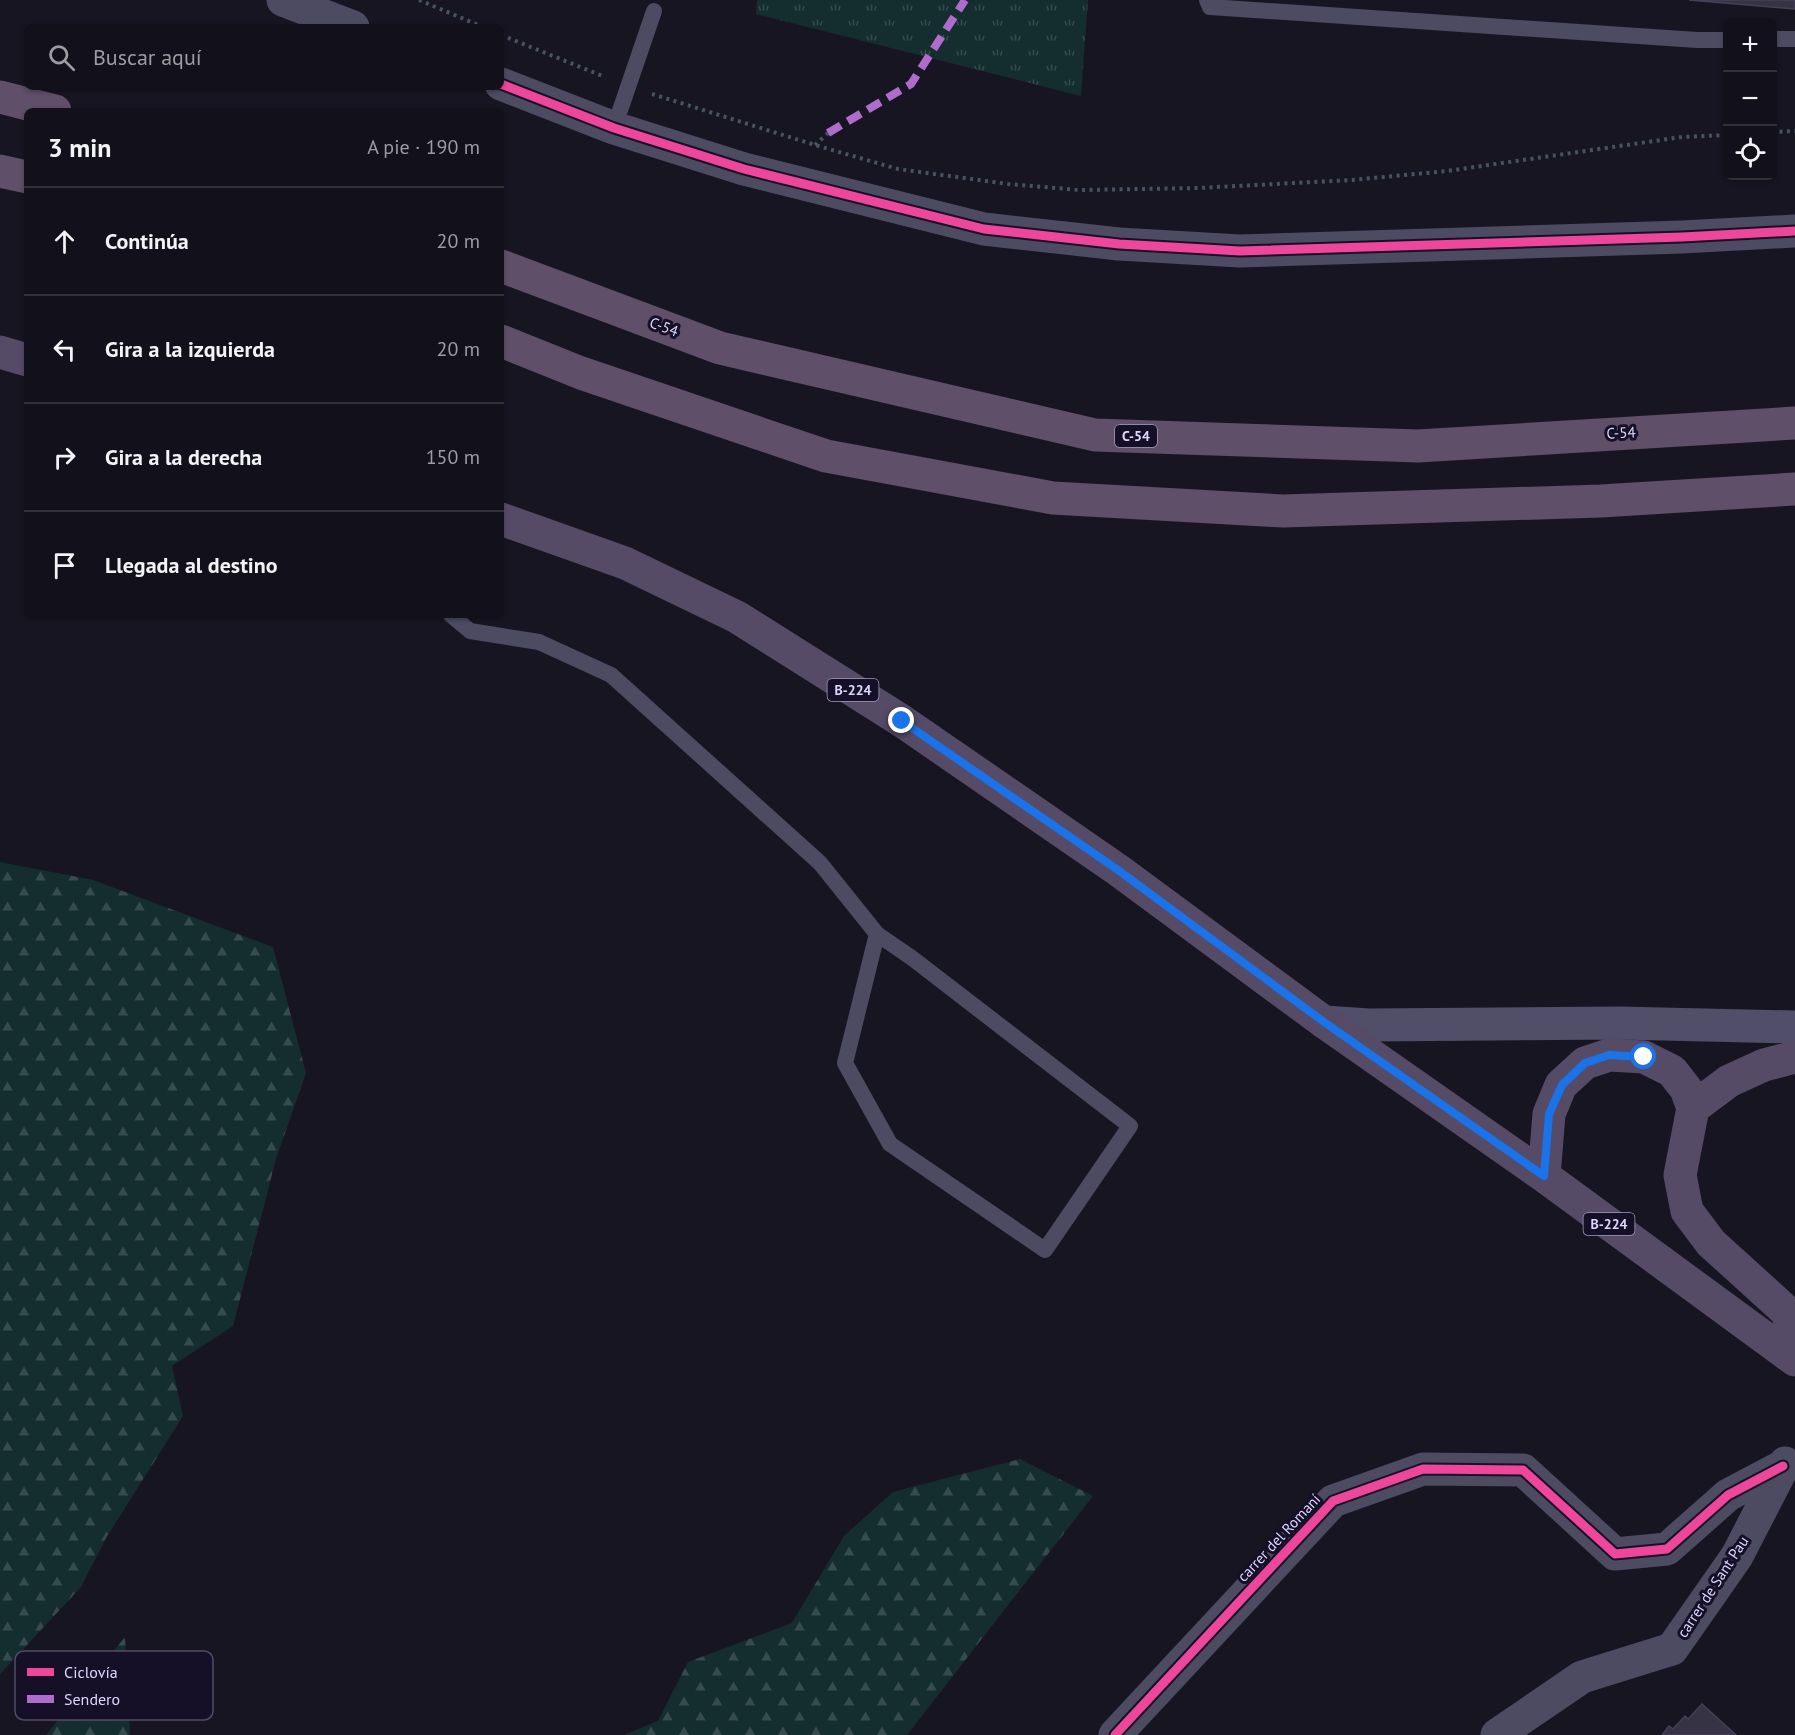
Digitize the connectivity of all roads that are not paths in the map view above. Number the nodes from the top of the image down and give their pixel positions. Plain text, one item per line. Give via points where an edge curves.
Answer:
1 (283, 0) edge
2 (1207, 0) edge
3 (654, 11) dead end
4 (345, 24) edge
5 (1777, 39) edge
6 (1795, 39) edge
7 (1723, 40) edge
8 (504, 85) edge
9 (0, 97) edge
10 (43, 108) edge
11 (614, 128) junction
12 (0, 171) edge
13 (24, 176) edge
14 (1795, 231) edge
15 (504, 267) edge
16 (504, 342) edge
17 (0, 352) edge
18 (24, 359) edge
19 (1795, 423) edge
20 (1795, 489) edge
21 (504, 520) edge
22 (455, 618) edge
23 (877, 934) junction
24 (1324, 1022) junction
25 (1795, 1027) edge
26 (1795, 1057) edge
27 (1693, 1108) junction
28 (1544, 1176) junction
29 (1795, 1333) edge
30 (1795, 1360) edge
31 (1789, 1456) edge
32 (1115, 1735) edge
33 (1497, 1735) edge

1 - 4 street
2 - 7 lane via 1210,8
3 - 11 lane
5 - 6 lane
8 - 11 street
9 - 10 highway
11 - 14 street via 744,169 984,229 1119,244 1240,251
12 - 13 highway
15 - 19 highway, C-54 / C-54 via 720,348 1095,435 1418,446
16 - 20 highway via 581,374 826,456 1053,498 1283,511 1601,501
17 - 18 main road
21 - 24 main road, B-224 via 624,563 737,617 902,721 1127,877
22 - 23 lane via 470,631 539,642 610,675 820,863
23 - 23 lane via 845,1063 890,1144 1045,1250 1130,1126
24 - 25 main road
24 - 28 main road, B-224
26 - 27 main road via 1764,1065 1729,1081
27 - 28 main road via 1686,1089 1672,1071 1644,1057 1609,1055 1585,1063 1562,1085 1549,1114
27 - 29 main road via 1680,1175 1688,1211 1711,1243 1785,1311
28 - 30 main road, B-224
31 - 32 street, carrer del Romaní via 1728,1495 1667,1550 1615,1554 1523,1470 1423,1469 1334,1501
31 - 33 street, carrer de Sant Pau via 1737,1556 1672,1649 1582,1677

